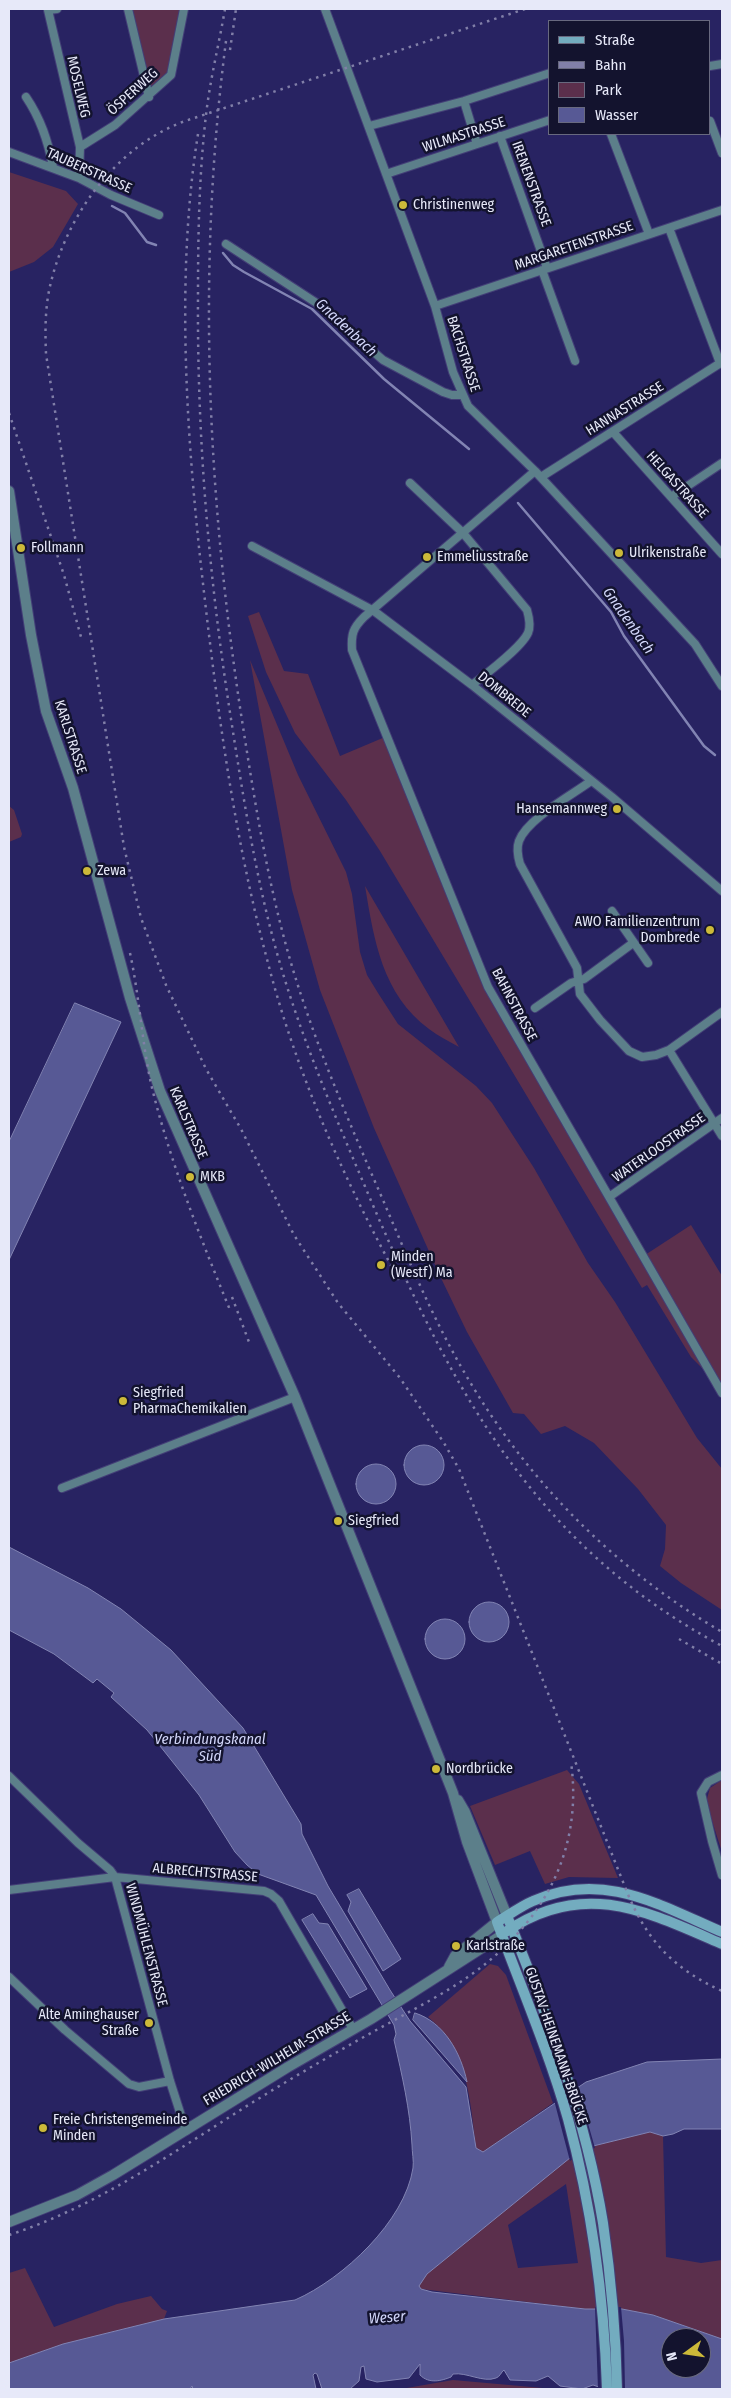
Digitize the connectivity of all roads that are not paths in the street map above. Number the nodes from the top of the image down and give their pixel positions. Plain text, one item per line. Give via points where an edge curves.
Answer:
1 (57, 9) edge
2 (128, 9) edge
3 (184, 9) edge
4 (325, 9) edge
5 (548, 74) edge
6 (26, 97) dead end
7 (149, 97) junction
8 (464, 102) junction
9 (548, 121) edge
10 (711, 124) edge
11 (369, 126) junction
12 (611, 135) edge
13 (500, 136) junction
14 (477, 144) junction
15 (80, 147) junction
16 (9, 152) edge
17 (722, 153) edge
18 (53, 167) junction
19 (386, 174) junction
20 (79, 178) junction
21 (722, 210) edge
22 (160, 215) dead end
23 (669, 228) junction
24 (649, 234) junction
25 (226, 244) dead end
26 (545, 269) junction
27 (435, 306) junction
28 (575, 361) dead end
29 (721, 363) edge
30 (462, 395) junction
31 (612, 432) junction
32 (722, 463) edge
33 (538, 474) junction
34 (410, 482) dead end
35 (9, 490) edge
36 (670, 496) junction
37 (463, 533) junction
38 (252, 546) dead end
39 (722, 554) edge
40 (374, 611) junction
41 (721, 682) edge
42 (472, 686) junction
43 (591, 781) junction
44 (722, 891) edge
45 (612, 911) dead end
46 (633, 943) junction
47 (648, 963) dead end
48 (579, 980) junction
49 (535, 1008) dead end
50 (722, 1012) edge
51 (669, 1050) junction
52 (722, 1118) edge
53 (715, 1124) junction
54 (722, 1136) edge
55 (609, 1197) junction
56 (722, 1393) edge
57 (295, 1397) junction
58 (62, 1488) dead end
59 (722, 1775) edge
60 (9, 1776) edge
61 (453, 1793) junction
62 (722, 1875) edge
63 (115, 1877) junction
64 (9, 1890) edge
65 (663, 1906) junction
66 (507, 1916) junction
67 (659, 1916) junction
68 (497, 1922) junction
69 (512, 1928) junction
70 (722, 1932) edge
71 (502, 1935) junction
72 (722, 1944) edge
73 (449, 1967) junction
74 (9, 1976) edge
75 (354, 2029) junction
76 (170, 2081) junction
77 (186, 2131) junction
78 (9, 2222) edge
79 (607, 2389) edge
80 (617, 2389) edge

1 - 15 street, MOSELWEG via 48,10 50,23
2 - 7 street
3 - 7 street, ÖSPERWEG via 171,75
4 - 11 street, BACHSTRASSE
5 - 8 street
6 - 18 street via 38,115
7 - 15 street, ÖSPERWEG via 116,126
8 - 11 street
8 - 14 street
9 - 13 street, WILMASTRASSE
10 - 17 street
11 - 19 street, BACHSTRASSE
12 - 24 street
13 - 14 street, WILMASTRASSE
13 - 26 street, IRENENSTRASSE
14 - 19 street, WILMASTRASSE
15 - 20 street, MOSELWEG
16 - 18 street, TAUBERSTRASSE
18 - 20 street, TAUBERSTRASSE
19 - 27 street, BACHSTRASSE
20 - 22 street, TAUBERSTRASSE
21 - 23 street, MARGARETENSTRASSE
23 - 24 street, MARGARETENSTRASSE
23 - 29 street
24 - 26 street, MARGARETENSTRASSE
25 - 30 street via 318,304 383,360 443,392
26 - 27 street, MARGARETENSTRASSE
26 - 28 street, IRENENSTRASSE
27 - 30 street, BACHSTRASSE
29 - 31 street, HANNASTRASSE
30 - 33 street, BACHSTRASSE via 477,416
31 - 33 street, HANNASTRASSE
31 - 36 street, HELGASTRASSE
32 - 36 street
33 - 37 street
33 - 41 street, BACHSTRASSE via 696,644
34 - 37 street
35 - 57 street, KARLSTRASSE via 42,696 73,788 146,1051 176,1130
36 - 39 street, HELGASTRASSE
37 - 40 street
37 - 42 street via 520,600 530,622 522,642
38 - 40 street, DOMBREDE
40 - 42 street, DOMBREDE
40 - 55 street, BAHNSTRASSE via 354,627 352,650 446,885 488,987
42 - 43 street, DOMBREDE
43 - 44 street, DOMBREDE
43 - 48 street via 530,825 518,843 517,853 577,968
45 - 46 street
46 - 47 street
46 - 48 street
48 - 49 street
48 - 51 street via 580,994 629,1051 642,1057
50 - 51 street
51 - 53 street
52 - 53 street, WATERLOOSTRASSE
53 - 54 street
53 - 55 street, WATERLOOSTRASSE
55 - 56 street, BAHNSTRASSE
57 - 58 street
57 - 61 street, KARLSTRASSE
59 - 62 street via 708,1782 701,1793
60 - 63 street, WINDMÜHLENSTRASSE
61 - 66 street, KARLSTRASSE via 465,1812
61 - 68 street, KARLSTRASSE via 467,1842
63 - 64 street, ALBRECHTSTRASSE
63 - 75 street, ALBRECHTSTRASSE via 272,1894
63 - 76 street, WINDMÜHLENSTRASSE
65 - 66 main road, FRIEDRICH-WILHELM-STRASSE via 627,1892 586,1888 533,1901
65 - 67 main road
65 - 70 main road, FRIEDRICH-WILHELM-STRASSE
66 - 68 main road, FRIEDRICH-WILHELM-STRASSE
66 - 69 main road, KARLSTRASSE
67 - 69 main road, FRIEDRICH-WILHELM-STRASSE via 622,1905 580,1903 542,1912
67 - 72 main road, FRIEDRICH-WILHELM-STRASSE
68 - 71 main road, GUSTAV-HEINEMANN-BRÜCKE
68 - 73 street, FRIEDRICH-WILHELM-STRASSE via 455,1956
69 - 71 main road, FRIEDRICH-WILHELM-STRASSE
69 - 80 main road, GUSTAV-HEINEMANN-BRÜCKE via 562,2065 592,2171 602,2223 616,2338
71 - 73 street, FRIEDRICH-WILHELM-STRASSE via 460,1964
71 - 79 main road, GUSTAV-HEINEMANN-BRÜCKE via 568,2117 590,2212 602,2304
73 - 75 street, FRIEDRICH-WILHELM-STRASSE
74 - 76 street via 65,2030 129,2084 139,2087
75 - 77 street, FRIEDRICH-WILHELM-STRASSE
76 - 77 street, WINDMÜHLENSTRASSE
77 - 78 street, FRIEDRICH-WILHELM-STRASSE via 77,2195

